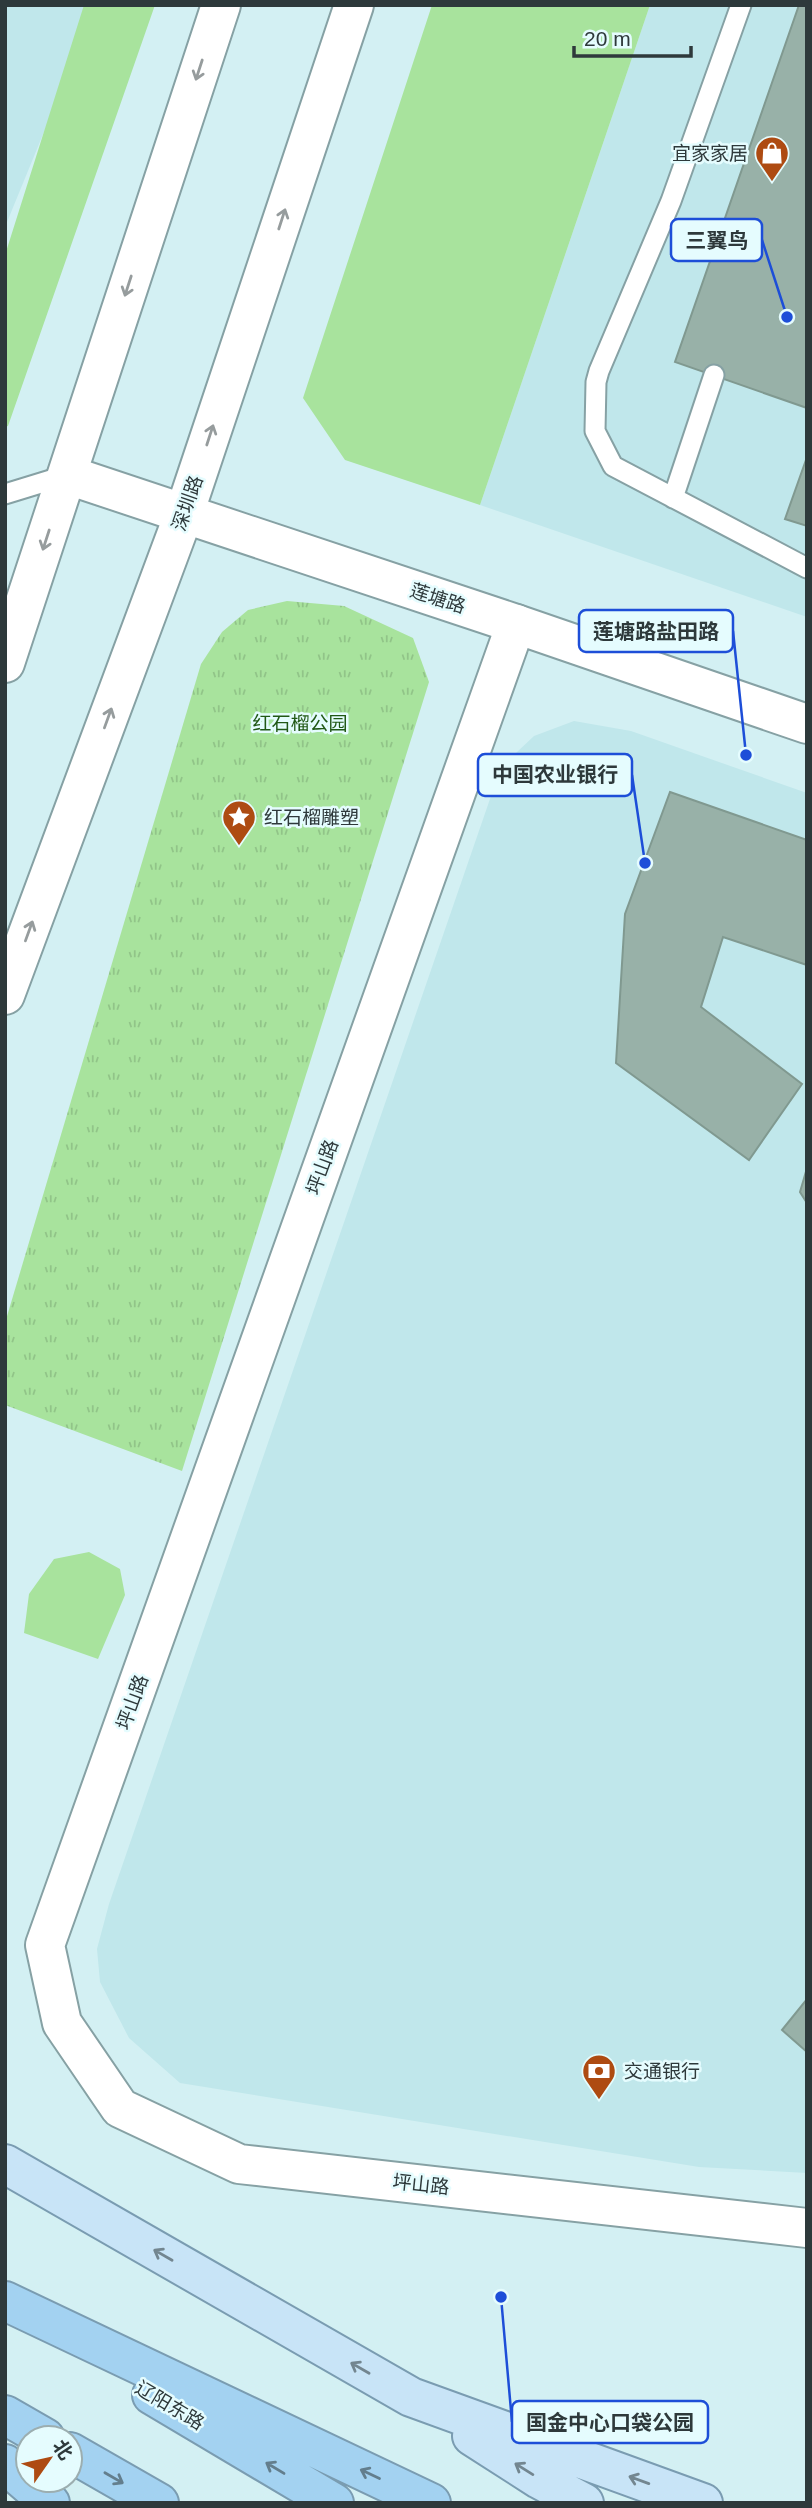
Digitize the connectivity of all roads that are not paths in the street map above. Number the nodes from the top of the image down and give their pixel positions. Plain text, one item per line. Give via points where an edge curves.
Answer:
1 (221, 5) edge
2 (354, 5) edge
3 (741, 5) edge
4 (714, 375) dead end
5 (68, 475) junction
6 (5, 494) edge
7 (673, 498) junction
8 (184, 514) junction
9 (807, 568) edge
10 (516, 624) junction
11 (5, 663) edge
12 (807, 724) edge
13 (5, 995) edge
14 (5, 2164) edge
15 (807, 2228) edge
16 (5, 2301) edge
17 (5, 2308) edge
18 (411, 2398) junction
19 (5, 2415) edge
20 (21, 2424) edge
21 (84, 2460) edge
22 (5, 2464) edge
23 (50, 2503) edge
24 (159, 2503) edge
25 (334, 2503) edge
26 (431, 2503) edge
27 (584, 2503) edge
28 (703, 2503) edge

1 -> 5 street
8 -> 2 street, 深圳路
3 - 7 lane via 671,201 596,382 595,431 608,461
4 - 7 lane
5 - 6 lane
5 - 8 street, 莲塘路
5 -> 11 street
7 - 9 lane
8 - 10 street, 莲塘路
13 -> 8 street, 深圳路
10 - 12 street, 莲塘路
10 - 15 street, 坪山路 via 45,1945 62,2022 120,2108 239,2164
18 -> 14 main road
26 -> 16 highway
25 -> 17 highway, 辽阳东路
27 -> 18 main road
28 -> 18 main road
19 - 20 highway
21 -> 24 highway
22 - 23 highway

